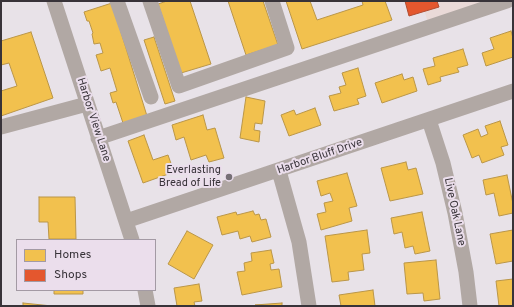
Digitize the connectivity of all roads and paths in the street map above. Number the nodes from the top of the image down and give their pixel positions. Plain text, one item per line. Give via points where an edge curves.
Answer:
1 (54, 1) edge
2 (117, 1) edge
3 (150, 1) edge
4 (272, 1) edge
5 (507, 1) edge
6 (513, 91) edge
7 (151, 97) dead end
8 (87, 104) junction
9 (428, 120) junction
10 (1, 127) edge
11 (98, 138) junction
12 (279, 171) junction
13 (126, 221) junction
14 (132, 239) edge
15 (145, 291) edge
16 (148, 306) edge
17 (309, 306) edge
18 (470, 306) edge

1 - 8 street, Harbor View Lane
2 - 7 street
3 - 4 street via 179,86 288,48
5 - 11 street
6 - 9 street, Harbor Bluff Drive
8 - 10 street
8 - 11 street, Harbor View Lane
9 - 12 street, Harbor Bluff Drive
9 - 18 street, Live Oak Lane via 443,163 455,213
11 - 13 street, Harbor View Lane
12 - 13 street, Harbor Bluff Drive
12 - 17 street via 299,242
13 - 14 street, Harbor View Lane
15 - 16 street

